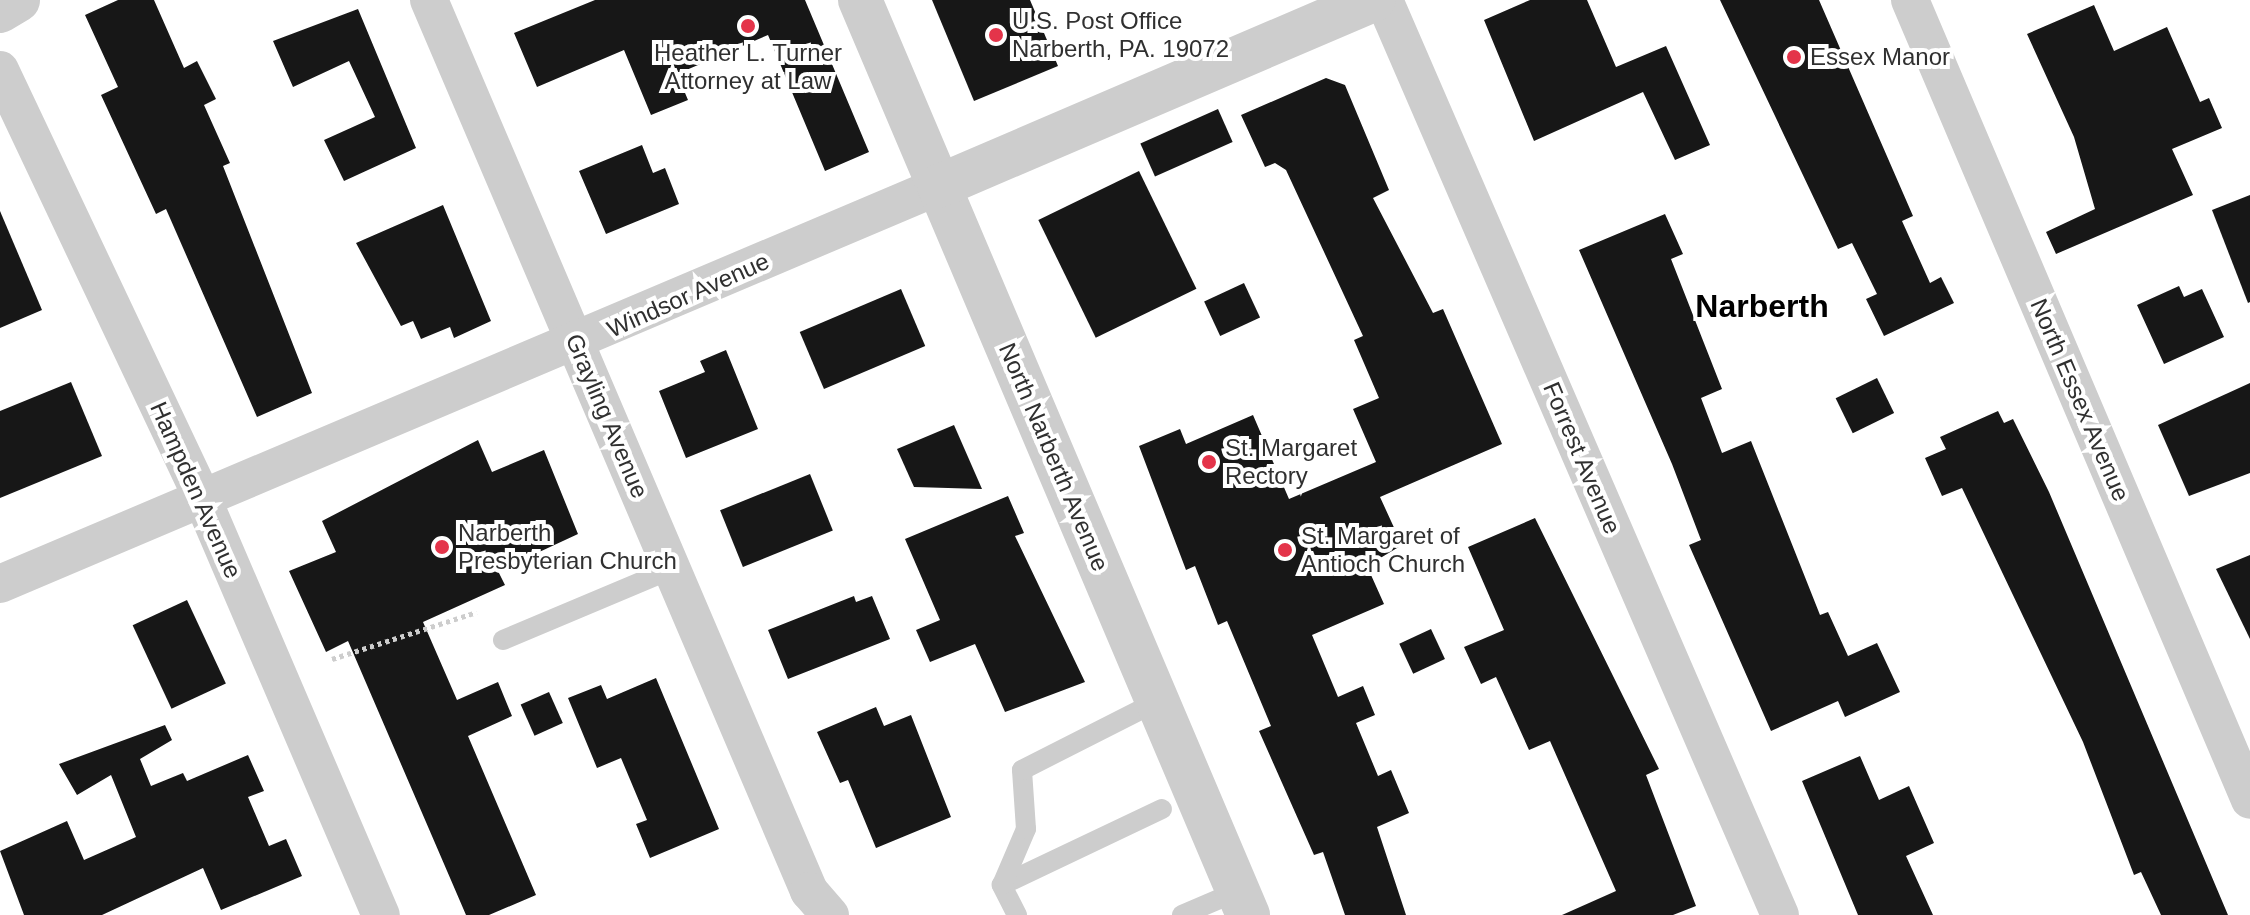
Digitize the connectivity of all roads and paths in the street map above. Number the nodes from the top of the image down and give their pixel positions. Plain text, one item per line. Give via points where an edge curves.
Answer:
1 (18, 0) edge
2 (429, 0) edge
3 (860, 0) edge
4 (1374, 0) edge
5 (1384, 0) edge
6 (1910, 0) edge
7 (0, 11) edge
8 (0, 70) edge
9 (939, 186) junction
10 (577, 344) junction
11 (202, 498) junction
12 (672, 569) junction
13 (0, 584) edge
14 (477, 612) dead end
15 (503, 640) dead end
16 (332, 659) dead end
17 (1158, 701) junction
18 (2250, 800) edge
19 (1162, 809) dead end
20 (1002, 885) junction
21 (1243, 903) edge
22 (381, 915) edge
23 (830, 915) edge
24 (1017, 915) edge
25 (1182, 915) edge
26 (1780, 915) edge

1 - 7 street
2 - 10 street, Grayling Avenue
3 - 9 street, North Narberth Avenue
4 - 9 street, Windsor Avenue
5 - 26 street, Forrest Avenue
6 - 18 street, North Essex Avenue
8 - 11 street, Hampden Avenue
9 - 10 street, Windsor Avenue
9 - 17 street, North Narberth Avenue
10 - 11 street, Windsor Avenue
10 - 12 street, Grayling Avenue
11 - 13 street, Windsor Avenue
11 - 22 street, Hampden Avenue
12 - 15 lane
12 - 23 street, Grayling Avenue via 809,891
14 - 16 path
17 - 20 lane via 1022,770 1026,829
17 - 21 street, North Narberth Avenue
19 - 20 lane
20 - 24 lane
21 - 25 lane

